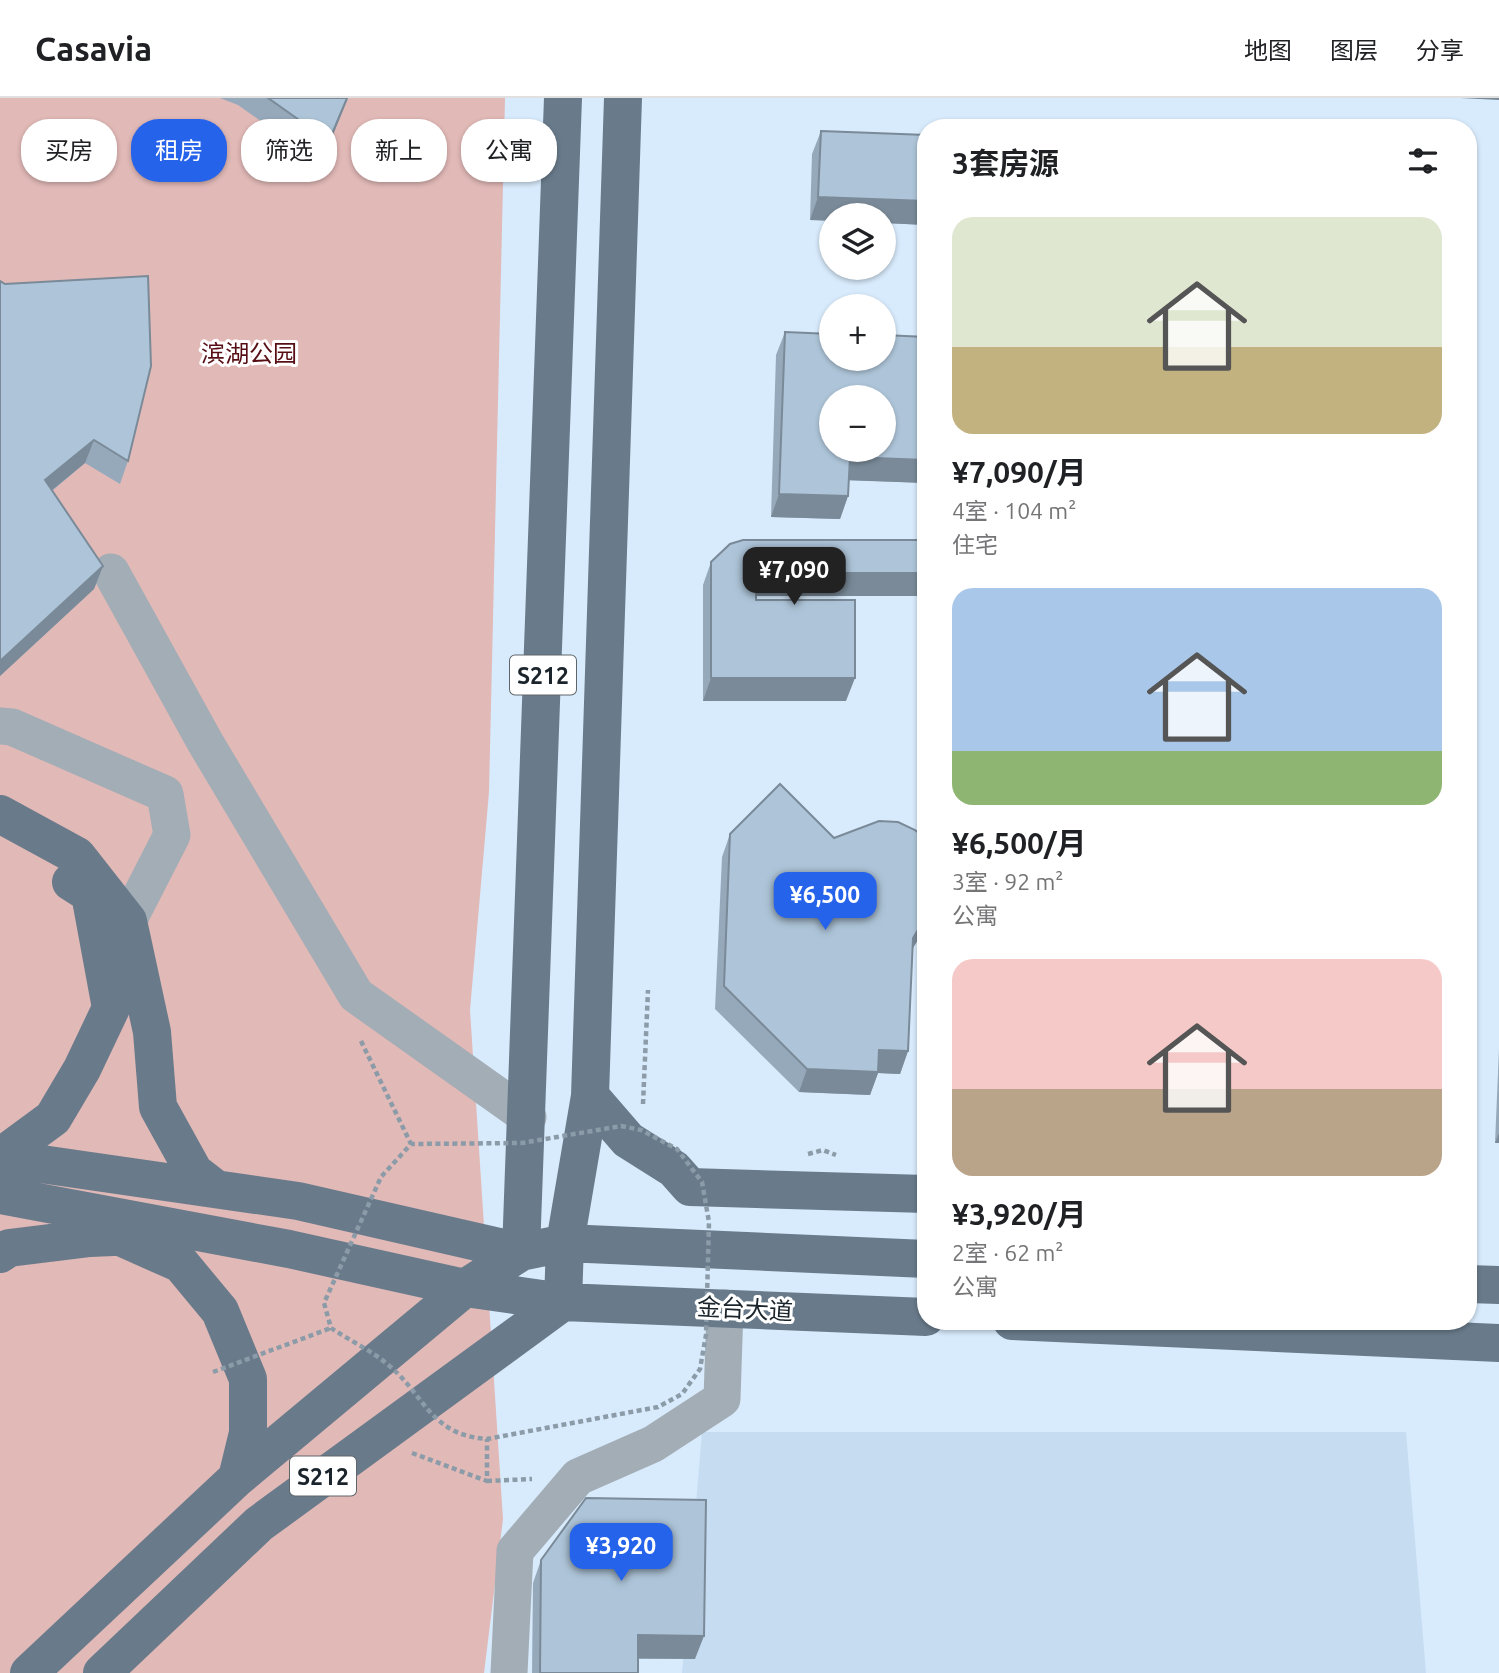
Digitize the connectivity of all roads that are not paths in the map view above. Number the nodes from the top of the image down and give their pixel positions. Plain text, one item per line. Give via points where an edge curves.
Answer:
1 (563, 98) edge
2 (623, 98) edge
3 (111, 572) dead end
4 (0, 726) edge
5 (0, 814) edge
6 (0, 841) edge
7 (128, 921) junction
8 (590, 1096) junction
9 (528, 1117) junction
10 (0, 1157) edge
11 (216, 1189) junction
12 (917, 1194) edge
13 (0, 1197) edge
14 (125, 1236) junction
15 (565, 1243) junction
16 (289, 1249) junction
17 (5, 1251) edge
18 (521, 1252) junction
19 (917, 1259) edge
20 (197, 1284) junction
21 (1477, 1284) edge
22 (1499, 1285) edge
23 (465, 1288) junction
24 (563, 1301) junction
25 (724, 1308) junction
26 (917, 1317) edge
27 (1211, 1330) edge
28 (1499, 1343) edge
29 (237, 1478) junction
30 (29, 1673) edge
31 (102, 1673) edge
32 (509, 1673) edge

1 - 9 main road, S212
2 - 8 main road, S212
3 - 9 lane via 205,742 356,995
4 - 7 lane via 12,727 165,794 172,835
5 - 7 main road via 77,856
6 - 10 main road via 14,845 90,894 111,1008 53,1118
7 - 11 main road via 152,1032 158,1107 194,1172
8 - 12 main road via 628,1140 674,1169 690,1187
8 - 15 main road, S212
9 - 18 main road, S212
10 - 11 main road
11 - 18 main road via 298,1201
13 - 14 main road
13 - 16 main road
14 - 16 main road via 163,1235
14 - 17 main road
14 - 20 main road via 181,1264
15 - 18 main road
15 - 19 main road
15 - 24 main road, S212
16 - 23 main road, 金台大道
17 - 20 main road via 121,1261
18 - 23 main road
20 - 29 main road via 220,1311 248,1379 248,1433
21 - 22 main road
23 - 24 main road, 金台大道
23 - 29 main road
24 - 25 main road, 金台大道
24 - 31 main road, S212 via 259,1524
25 - 26 main road, 金台大道
25 - 32 lane via 722,1399 653,1444 578,1477 515,1551
27 - 28 main road
29 - 30 main road

